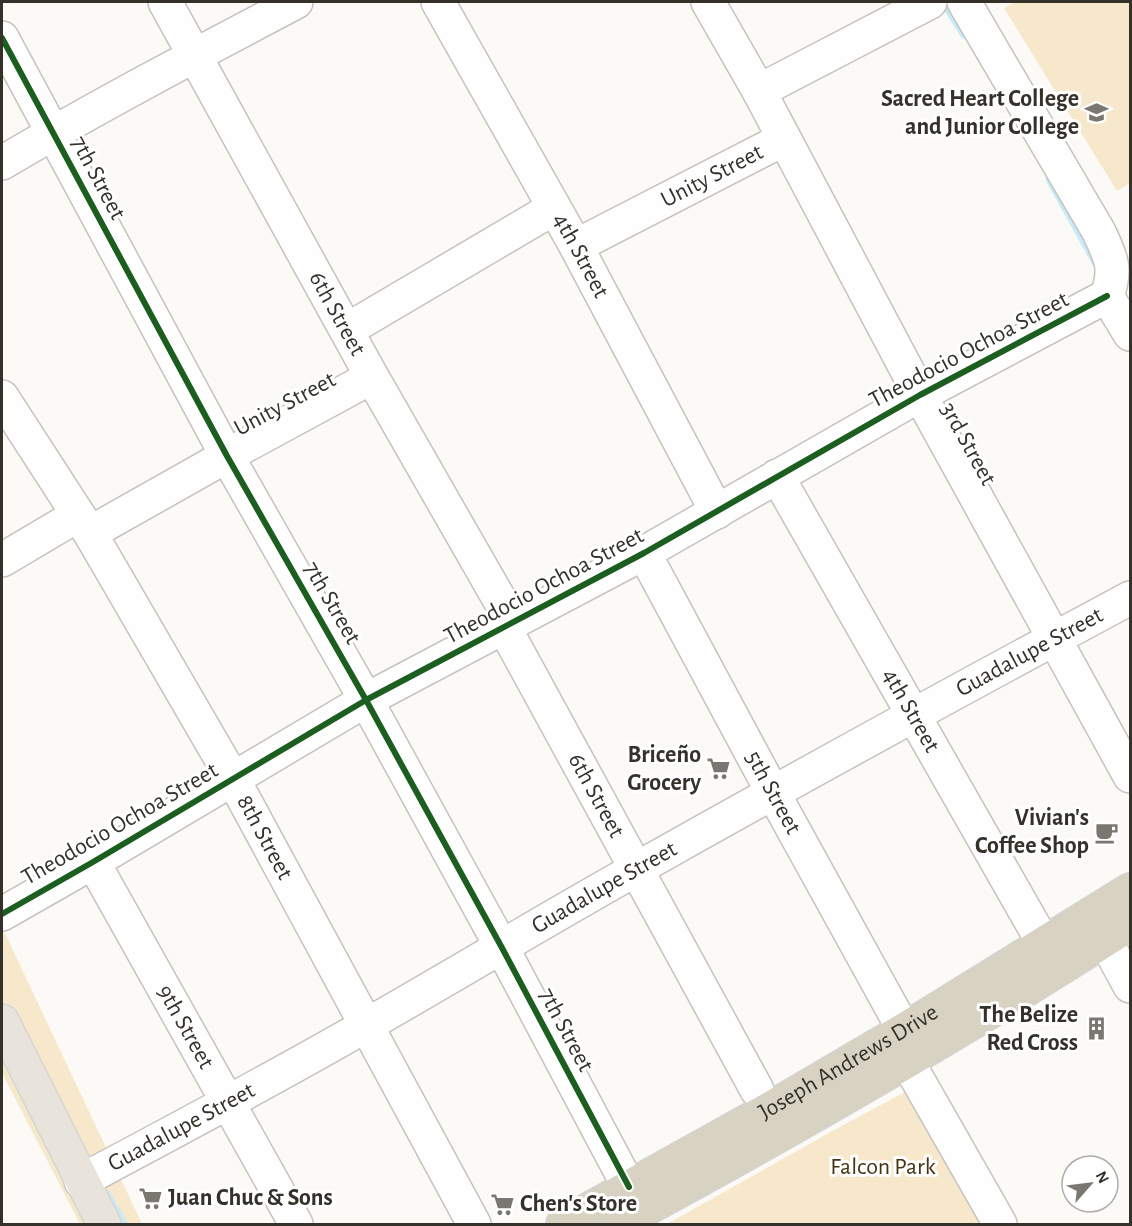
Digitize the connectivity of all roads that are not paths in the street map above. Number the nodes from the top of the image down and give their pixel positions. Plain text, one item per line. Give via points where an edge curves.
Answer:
1 (165, 2) edge
2 (296, 2) edge
3 (438, 2) edge
4 (708, 2) edge
5 (930, 2) edge
6 (964, 2) edge
7 (2, 38) edge
8 (195, 55) junction
9 (759, 91) junction
10 (53, 133) junction
11 (784, 139) junction
12 (2, 163) edge
13 (554, 208) junction
14 (576, 246) junction
15 (1107, 296) junction
16 (347, 330) junction
17 (1131, 334) edge
18 (372, 377) junction
19 (920, 394) junction
20 (2, 397) edge
21 (227, 456) junction
22 (777, 476) junction
23 (717, 512) junction
24 (84, 524) junction
25 (644, 553) junction
26 (2, 560) edge
27 (1131, 598) edge
28 (509, 625) junction
29 (1055, 638) junction
30 (366, 700) junction
31 (914, 716) junction
32 (1131, 776) edge
33 (233, 779) junction
34 (773, 793) junction
35 (93, 862) junction
36 (637, 869) junction
37 (1131, 890) edge
38 (2, 914) edge
39 (1118, 932) edge
40 (1044, 944) junction
41 (501, 946) junction
42 (1131, 986) edge
43 (2, 1021) edge
44 (366, 1026) junction
45 (905, 1046) junction
46 (757, 1090) dead end
47 (229, 1102) junction
48 (81, 1181) junction
49 (629, 1187) junction
50 (104, 1224) edge
51 (296, 1224) edge
52 (474, 1224) edge
53 (563, 1224) edge
54 (618, 1224) edge
55 (1000, 1224) edge

1 - 8 street, 6th Street
2 - 8 street
3 - 13 street, 4th Street
4 - 9 street, 3rd Street
5 - 9 street
6 - 15 street via 1107,248 1113,280
7 - 10 street, 7th Street
8 - 10 street
8 - 16 street, 6th Street
9 - 11 street, 3rd Street
10 - 12 street
10 - 21 street, 7th Street
11 - 14 street, Unity Street
11 - 19 street, 3rd Street
13 - 14 street, 4th Street
13 - 16 street
14 - 23 street, 4th Street
15 - 17 street
15 - 19 street, Theodocio Ochoa Street
16 - 18 street, 6th Street
18 - 21 street, Unity Street
18 - 28 street, 6th Street
19 - 22 street, Theodocio Ochoa Street
19 - 29 street, 3rd Street
20 - 24 street, 8th Street
21 - 24 street, Unity Street
21 - 30 street, 7th Street
22 - 23 street, Theodocio Ochoa Street
22 - 31 street, 4th Street
23 - 25 street, Theodocio Ochoa Street
24 - 26 street, Unity Street
24 - 33 street, 8th Street
25 - 28 street, Theodocio Ochoa Street
25 - 34 street, 5th Street
27 - 29 street, Guadalupe Street
28 - 30 street, Theodocio Ochoa Street
28 - 36 street, 6th Street
29 - 31 street, Guadalupe Street
29 - 32 street, 3rd Street
30 - 33 street, Theodocio Ochoa Street
30 - 41 street, 7th Street
31 - 34 street, Guadalupe Street
31 - 40 street, 4th Street
33 - 35 street, Theodocio Ochoa Street
33 - 44 street, 8th Street
34 - 36 street, Guadalupe Street
34 - 45 street, 5th Street
35 - 38 street, Theodocio Ochoa Street
35 - 47 street, 9th Street
36 - 41 street, Guadalupe Street
36 - 46 street, 6th Street
37 - 40 highway, Joseph Andrews Drive
39 - 42 street
39 - 45 highway, Joseph Andrews Drive
40 - 45 highway, Joseph Andrews Drive
41 - 44 street, Guadalupe Street
41 - 49 street, 7th Street
43 - 48 main road
44 - 47 street, Guadalupe Street
44 - 52 street, 8th Street
45 - 49 highway, Joseph Andrews Drive via 766,1111
45 - 54 highway, Joseph Andrews Drive via 751,1152
45 - 55 street, 5th Street
47 - 48 street, Guadalupe Street
47 - 51 street, 9th Street
48 - 50 main road
49 - 53 highway, Joseph Andrews Drive

